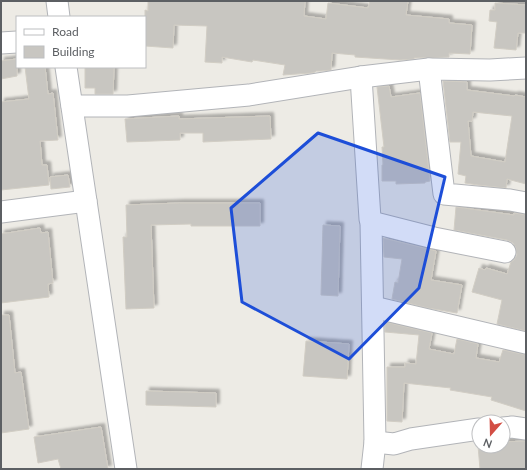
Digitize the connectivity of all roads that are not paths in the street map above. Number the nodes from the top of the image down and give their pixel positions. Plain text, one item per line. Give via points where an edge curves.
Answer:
1 (57, 1) edge
2 (59, 16) edge
3 (16, 42) edge
4 (1, 44) edge
5 (66, 68) edge
6 (526, 68) edge
7 (429, 69) junction
8 (361, 77) junction
9 (72, 106) junction
10 (86, 200) junction
11 (526, 203) edge
12 (1, 212) edge
13 (371, 222) junction
14 (505, 252) dead end
15 (373, 307) junction
16 (526, 343) edge
17 (511, 427) edge
18 (526, 429) edge
19 (471, 430) edge
20 (375, 442) junction
21 (126, 469) edge
22 (372, 469) edge

1 - 2 street
3 - 4 street
5 - 9 street
6 - 7 street
7 - 8 street
7 - 11 street via 444,194
8 - 9 street via 249,95 128,106
8 - 13 street
9 - 10 street
10 - 12 street
10 - 21 street
13 - 14 street
13 - 15 street
15 - 16 street
15 - 20 street
17 - 18 street
19 - 20 street via 394,444
20 - 22 street

